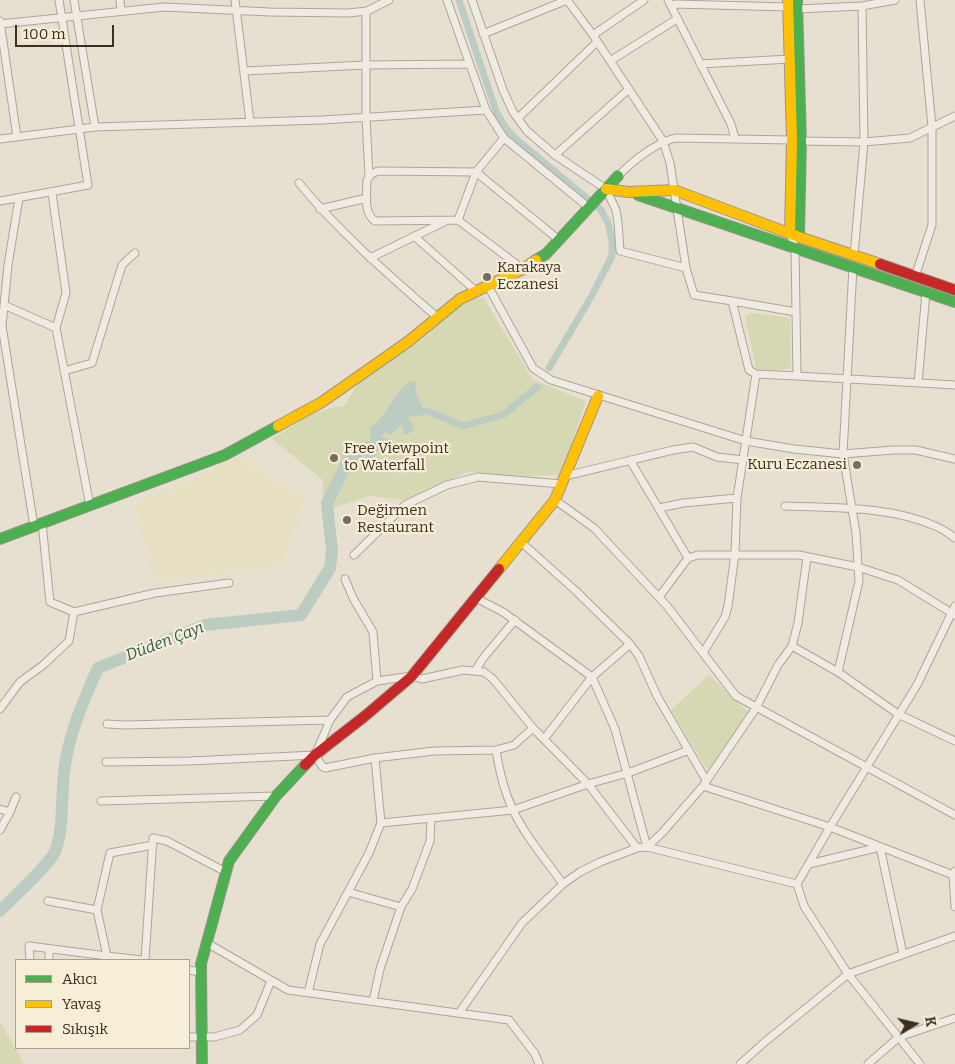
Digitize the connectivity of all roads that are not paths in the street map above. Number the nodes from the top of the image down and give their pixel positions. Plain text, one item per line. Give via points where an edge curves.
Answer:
1 (59, 0) edge
2 (74, 0) edge
3 (120, 0) edge
4 (235, 0) edge
5 (389, 0) edge
6 (447, 0) edge
7 (472, 0) edge
8 (567, 0) edge
9 (644, 0) edge
10 (895, 0) edge
11 (920, 0) edge
12 (164, 3) edge
13 (376, 3) edge
14 (669, 3) edge
15 (792, 4) edge
16 (862, 6) junction
17 (236, 10) junction
18 (121, 11) junction
19 (366, 12) junction
20 (76, 16) junction
21 (62, 17) junction
22 (677, 19) junction
23 (0, 23) edge
24 (483, 34) junction
25 (595, 38) junction
26 (790, 59) junction
27 (610, 60) junction
28 (470, 64) junction
29 (700, 64) junction
30 (365, 65) junction
31 (245, 71) junction
32 (629, 89) junction
33 (486, 110) junction
34 (955, 116) edge
35 (366, 117) junction
36 (518, 118) junction
37 (250, 122) junction
38 (95, 127) junction
39 (932, 127) junction
40 (79, 128) junction
41 (17, 137) junction
42 (504, 138) junction
43 (735, 138) junction
44 (0, 139) edge
45 (796, 140) junction
46 (664, 141) junction
47 (864, 142) junction
48 (555, 155) junction
49 (476, 172) junction
50 (618, 176) joint
51 (369, 177) junction
52 (299, 183) dead end
53 (674, 190) junction
54 (603, 192) junction
55 (629, 192) junction
56 (52, 193) junction
57 (19, 198) junction
58 (367, 198) junction
59 (0, 201) edge
60 (589, 206) junction
61 (676, 206) junction
62 (320, 209) junction
63 (447, 220) junction
64 (458, 220) junction
65 (795, 235) junction
66 (414, 236) junction
67 (559, 240) junction
68 (795, 247) junction
69 (134, 253) dead end
70 (854, 255) junction
71 (370, 258) junction
72 (852, 266) junction
73 (686, 268) junction
74 (523, 269) junction
75 (915, 276) junction
76 (488, 286) junction
77 (955, 290) edge
78 (476, 291) junction
79 (926, 292) junction
80 (2, 294) edge
81 (732, 302) junction
82 (955, 302) edge
83 (4, 304) junction
84 (796, 312) junction
85 (438, 318) junction
86 (56, 328) junction
87 (8, 367) junction
88 (0, 368) edge
89 (64, 371) junction
90 (756, 374) junction
91 (797, 376) junction
92 (847, 380) junction
93 (918, 383) junction
94 (955, 385) edge
95 (598, 396) junction
96 (746, 441) junction
97 (843, 454) junction
98 (955, 459) edge
99 (630, 460) junction
100 (743, 460) junction
101 (564, 480) junction
102 (737, 498) junction
103 (556, 500) junction
104 (90, 506) junction
105 (785, 506) dead end
106 (659, 508) junction
107 (851, 508) junction
108 (38, 525) junction
109 (955, 538) edge
110 (0, 539) edge
111 (521, 542) junction
112 (734, 554) junction
113 (354, 555) dead end
114 (807, 557) junction
115 (688, 558) junction
116 (858, 568) junction
117 (345, 579) dead end
118 (229, 583) dead end
119 (659, 597) junction
120 (476, 598) junction
121 (954, 611) edge
122 (74, 612) junction
123 (516, 620) junction
124 (630, 644) junction
125 (792, 646) junction
126 (703, 653) junction
127 (475, 670) junction
128 (838, 672) junction
129 (412, 676) junction
130 (592, 677) junction
131 (376, 681) junction
132 (756, 708) junction
133 (0, 709) edge
134 (898, 714) junction
135 (330, 720) junction
136 (107, 724) dead end
137 (534, 728) junction
138 (544, 739) junction
139 (955, 741) edge
140 (496, 750) junction
141 (689, 750) junction
142 (315, 755) junction
143 (375, 758) junction
144 (106, 762) dead end
145 (866, 767) junction
146 (628, 773) junction
147 (704, 783) junction
148 (588, 784) junction
149 (276, 796) junction
150 (16, 797) dead end
151 (101, 801) dead end
152 (0, 809) edge
153 (513, 810) junction
154 (10, 812) junction
155 (955, 815) edge
156 (431, 818) junction
157 (381, 823) junction
158 (830, 827) junction
159 (0, 830) edge
160 (153, 845) junction
161 (880, 847) junction
162 (637, 848) junction
163 (647, 848) junction
164 (809, 864) junction
165 (226, 872) junction
166 (954, 873) edge
167 (563, 884) junction
168 (797, 884) junction
169 (348, 892) junction
170 (48, 901) dead end
171 (955, 906) edge
172 (401, 908) junction
173 (97, 910) junction
174 (955, 936) edge
175 (207, 943) junction
176 (49, 949) junction
177 (903, 954) junction
178 (107, 956) junction
179 (30, 959) edge
180 (49, 959) edge
181 (132, 959) edge
182 (140, 959) edge
183 (190, 970) edge
184 (201, 972) junction
185 (848, 974) junction
186 (271, 980) junction
187 (308, 993) junction
188 (373, 1002) junction
189 (459, 1013) junction
190 (955, 1018) edge
191 (201, 1036) junction
192 (190, 1037) edge
193 (899, 1037) junction
194 (202, 1064) edge
195 (539, 1064) edge
196 (740, 1064) edge
197 (868, 1064) edge
198 (920, 1064) edge

1 - 21 street
2 - 20 street
3 - 18 street
4 - 17 street
5 - 13 street
6 - 28 street
7 - 24 street
8 - 24 street
8 - 25 street
9 - 25 street
10 - 16 street
11 - 39 street
12 - 17 street
12 - 18 street
13 - 19 street
14 - 15 street
14 - 22 street
15 - 16 street
15 - 26 street
15 - 45 street
16 - 47 street
17 - 19 street
17 - 31 street
18 - 20 street
19 - 30 street
20 - 21 street
20 - 38 street
21 - 23 street
21 - 40 street
22 - 27 street
22 - 29 street
23 - 41 street
24 - 36 street via 502,90
25 - 27 street
25 - 36 street
26 - 29 street
26 - 45 street
27 - 32 street
28 - 30 street
28 - 33 street
29 - 43 street
30 - 31 street
30 - 35 street
31 - 37 street
32 - 46 street
32 - 48 street
33 - 35 street
33 - 42 street
34 - 39 street
35 - 37 street
35 - 51 street
36 - 48 street via 527,131
37 - 38 street
38 - 40 street
39 - 47 street via 910,138
39 - 75 street via 932,224
40 - 41 street
40 - 56 street via 88,185
41 - 44 street
42 - 49 street
42 - 60 street
43 - 45 street
43 - 46 street via 675,138
45 - 47 street
45 - 65 street
46 - 50 street
46 - 53 street
47 - 70 street
48 - 54 street
49 - 51 street via 379,171
49 - 64 street
49 - 67 street
50 - 54 street
51 - 58 street
52 - 62 street
53 - 55 street
53 - 61 street
53 - 65 street
54 - 55 street
54 - 60 street
54 - 73 street via 616,210 620,251
55 - 61 street
56 - 57 street
56 - 86 street via 66,293
57 - 59 street
57 - 80 street
58 - 62 street
58 - 63 street via 368,215 375,221
60 - 67 street
61 - 68 street
61 - 73 street
62 - 71 street
63 - 64 street
63 - 66 street
64 - 74 street
65 - 68 street
65 - 70 street
66 - 71 street
66 - 78 street
67 - 74 street via 546,254
68 - 72 street
68 - 84 street
69 - 89 street via 122,265 92,363
70 - 75 street
71 - 85 street
72 - 79 street
72 - 92 street
73 - 81 street via 694,295
74 - 76 street
75 - 77 street
76 - 78 street
76 - 95 street via 533,368 551,380
78 - 85 street via 460,299
79 - 82 street
79 - 93 street
80 - 83 street
81 - 84 street
81 - 90 street via 749,370
83 - 86 street
83 - 87 street via 2,326
84 - 91 street
85 - 104 street via 322,402 225,455
86 - 89 street
87 - 88 street
87 - 108 street
89 - 104 street
90 - 91 street
90 - 96 street
91 - 92 street
92 - 93 street
92 - 97 street
93 - 94 street
95 - 96 street
95 - 101 street
96 - 97 street
96 - 100 street
97 - 98 street via 916,450
97 - 107 street
99 - 100 street via 693,447 717,457
99 - 101 street
99 - 106 street
100 - 102 street
101 - 103 street
101 - 113 street via 478,477 447,485 405,505
102 - 106 street via 684,502
102 - 112 street
103 - 111 street
103 - 119 street via 594,528
104 - 108 street
105 - 107 street
106 - 115 street
107 - 109 street via 912,517 937,526
107 - 116 street
108 - 110 street
108 - 122 street via 50,602
111 - 120 street
111 - 124 street
112 - 114 street
112 - 115 street
112 - 126 street via 725,617
114 - 116 street
114 - 125 street
115 - 119 street
116 - 121 street via 898,580
116 - 128 street via 859,581
117 - 131 street via 373,632
118 - 122 street via 155,593
119 - 126 street
120 - 123 street
120 - 129 street
121 - 134 street
122 - 133 street via 69,641 20,682
123 - 127 street
123 - 130 street
124 - 130 street
124 - 141 street
125 - 128 street
125 - 132 street via 778,665
126 - 132 street via 736,696
127 - 129 street via 422,679
127 - 137 street via 493,679
128 - 134 street
129 - 131 street
129 - 142 street
130 - 138 street
130 - 146 street via 615,729
131 - 135 street via 347,698
132 - 145 street
132 - 147 street
134 - 139 street
134 - 145 street
135 - 136 street
135 - 142 street
137 - 138 street
137 - 140 street via 514,744
138 - 148 street
140 - 143 street via 434,751
140 - 153 street via 500,774
141 - 146 street
141 - 147 street
142 - 143 street via 326,768
142 - 144 street
142 - 149 street
143 - 157 street
145 - 155 street
145 - 158 street
146 - 148 street
146 - 163 street
147 - 158 street
147 - 163 street
148 - 153 street
148 - 162 street
149 - 151 street
149 - 165 street via 229,861
150 - 154 street
152 - 154 street
153 - 156 street
153 - 167 street
154 - 159 street
156 - 157 street
156 - 172 street via 430,841 412,889
157 - 169 street
158 - 161 street
158 - 164 street
160 - 165 street via 153,838 166,841
160 - 173 street via 110,853
160 - 182 street
161 - 164 street
161 - 166 street
161 - 177 street
162 - 163 street
162 - 167 street via 593,865
163 - 168 street
164 - 168 street
165 - 175 street
166 - 171 street
167 - 189 street via 522,923
168 - 185 street via 804,906
169 - 172 street
169 - 187 street via 320,944
170 - 173 street
172 - 188 street via 380,969
173 - 178 street
174 - 177 street
175 - 184 street
175 - 186 street
176 - 178 street
176 - 179 street via 29,946
176 - 180 street
177 - 185 street
178 - 181 street
183 - 184 street
184 - 191 street
185 - 193 street
185 - 196 street
186 - 187 street via 288,990
186 - 191 street via 257,1015 240,1030 214,1037
187 - 188 street
188 - 189 street
189 - 195 street via 509,1020
190 - 193 street
191 - 192 street
191 - 194 street
193 - 197 street
193 - 198 street

